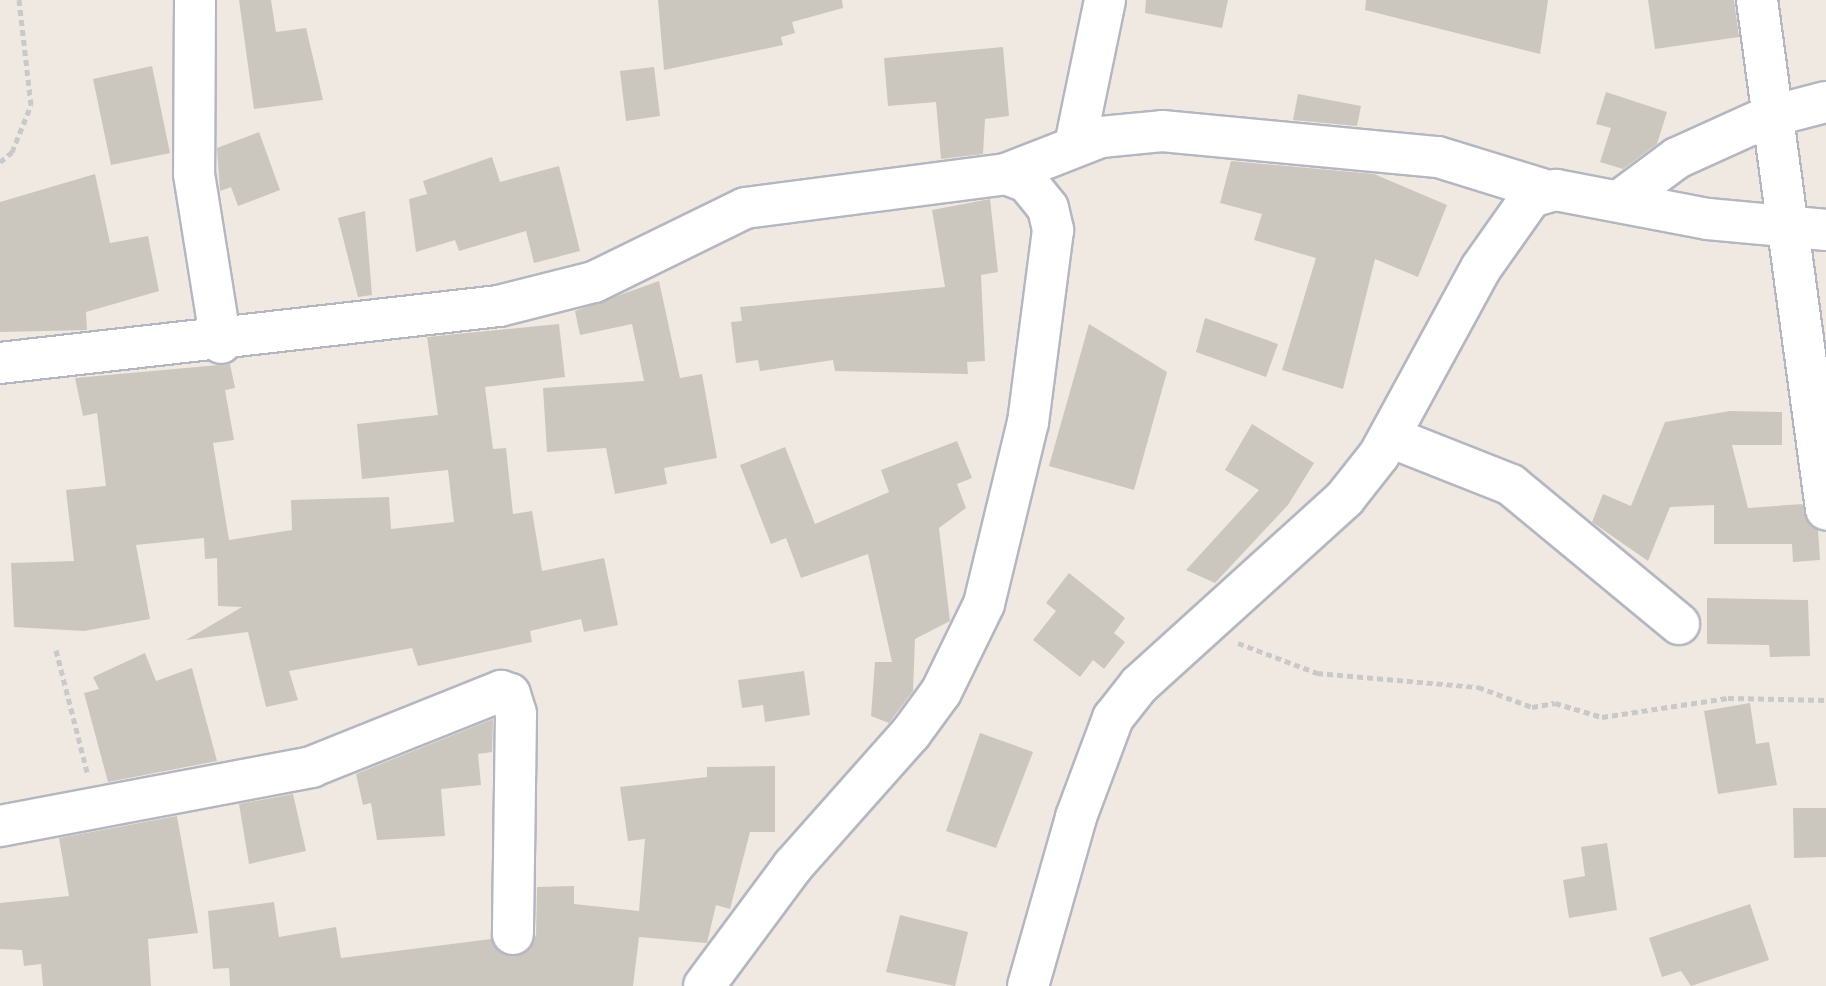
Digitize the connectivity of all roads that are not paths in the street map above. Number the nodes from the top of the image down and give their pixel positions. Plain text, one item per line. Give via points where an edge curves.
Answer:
1 (195, 0) edge
2 (1105, 0) edge
3 (1757, 0) edge
4 (1826, 102) edge
5 (1768, 117) junction
6 (1075, 145) junction
7 (1006, 174) junction
8 (1542, 189) junction
9 (1619, 201) junction
10 (1784, 228) junction
11 (1826, 230) edge
12 (221, 343) junction
13 (0, 363) edge
14 (1390, 437) junction
15 (1826, 509) edge
16 (1679, 624) dead end
17 (0, 826) edge
18 (513, 934) dead end
19 (704, 986) edge
20 (1028, 986) edge

1 - 12 street via 194,174
2 - 6 street
3 - 5 street
4 - 5 street
5 - 9 street via 1677,158
5 - 10 street
6 - 7 street
6 - 8 street via 1124,132 1228,134 1438,157
7 - 12 street via 745,208 642,261 551,296
7 - 19 street via 1038,192 1053,230 1028,422 984,604 918,723 793,866
8 - 9 street
8 - 14 street via 1520,208 1481,268
9 - 10 street
10 - 11 street
10 - 15 street
12 - 13 street
14 - 16 street via 1511,485 1594,561
14 - 20 street via 1310,537 1139,685 1104,735
17 - 18 street via 333,761 510,694 517,748

